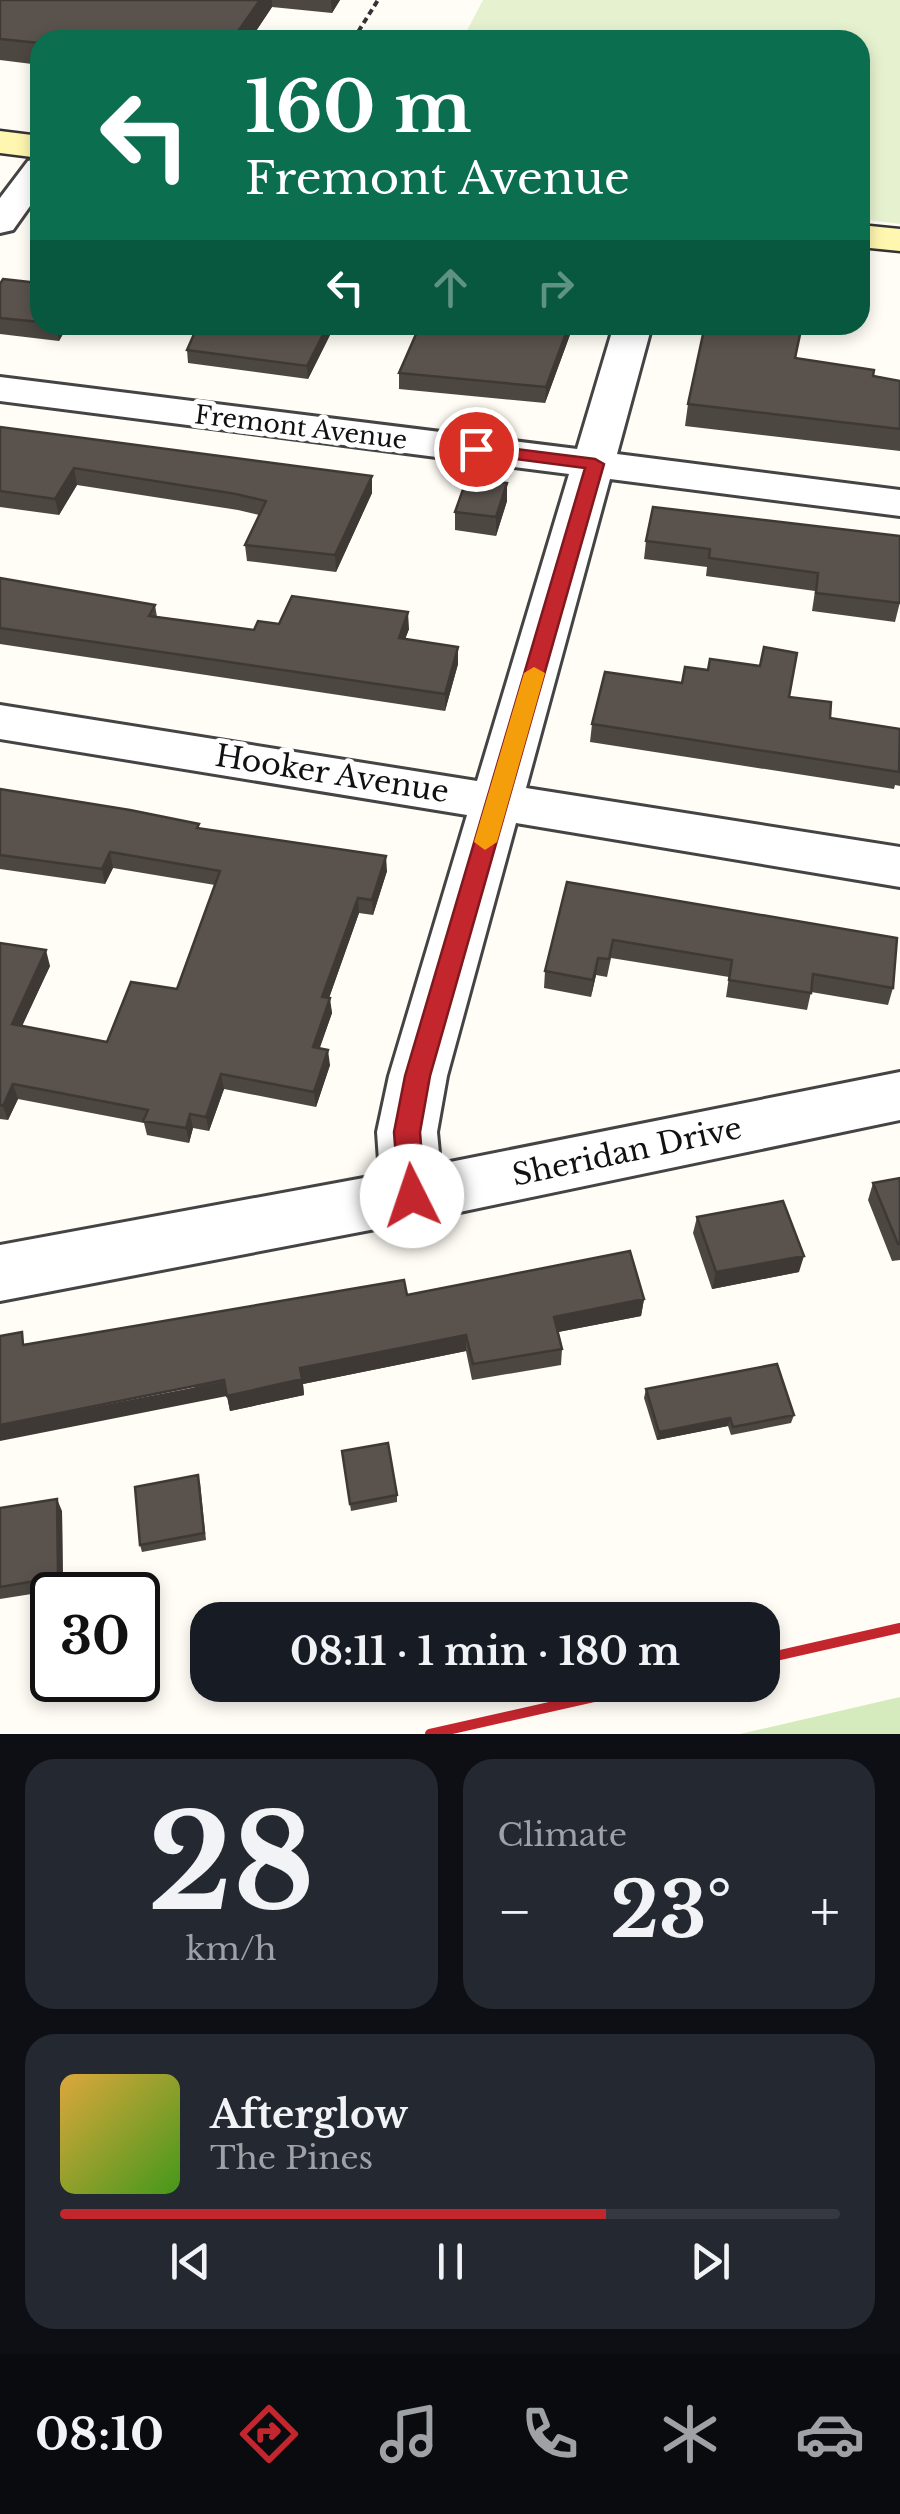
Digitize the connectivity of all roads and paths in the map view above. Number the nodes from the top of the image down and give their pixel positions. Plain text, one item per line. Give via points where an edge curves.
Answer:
1 (378, 0) edge
2 (359, 30) edge
3 (0, 142) edge
4 (30, 145) edge
5 (30, 182) edge
6 (0, 222) edge
7 (870, 237) edge
8 (900, 240) edge
9 (631, 335) edge
10 (0, 390) edge
11 (595, 464) junction
12 (900, 503) edge
13 (0, 722) edge
14 (498, 800) junction
15 (900, 867) edge
16 (900, 1096) edge
17 (412, 1196) junction
18 (0, 1248) edge
19 (64, 1262) junction
20 (0, 1273) edge

1 - 2 path
3 - 4 street
5 - 6 street
7 - 8 street
9 - 11 street
10 - 11 street, Fremont Avenue
11 - 12 street, Fremont Avenue
11 - 14 street
13 - 14 street, Hooker Avenue
14 - 15 street, Hooker Avenue
14 - 17 street via 418,1076 407,1132
16 - 17 street, Sheridan Drive
17 - 19 street, Sheridan Drive
18 - 19 street
19 - 20 street, Sheridan Drive

